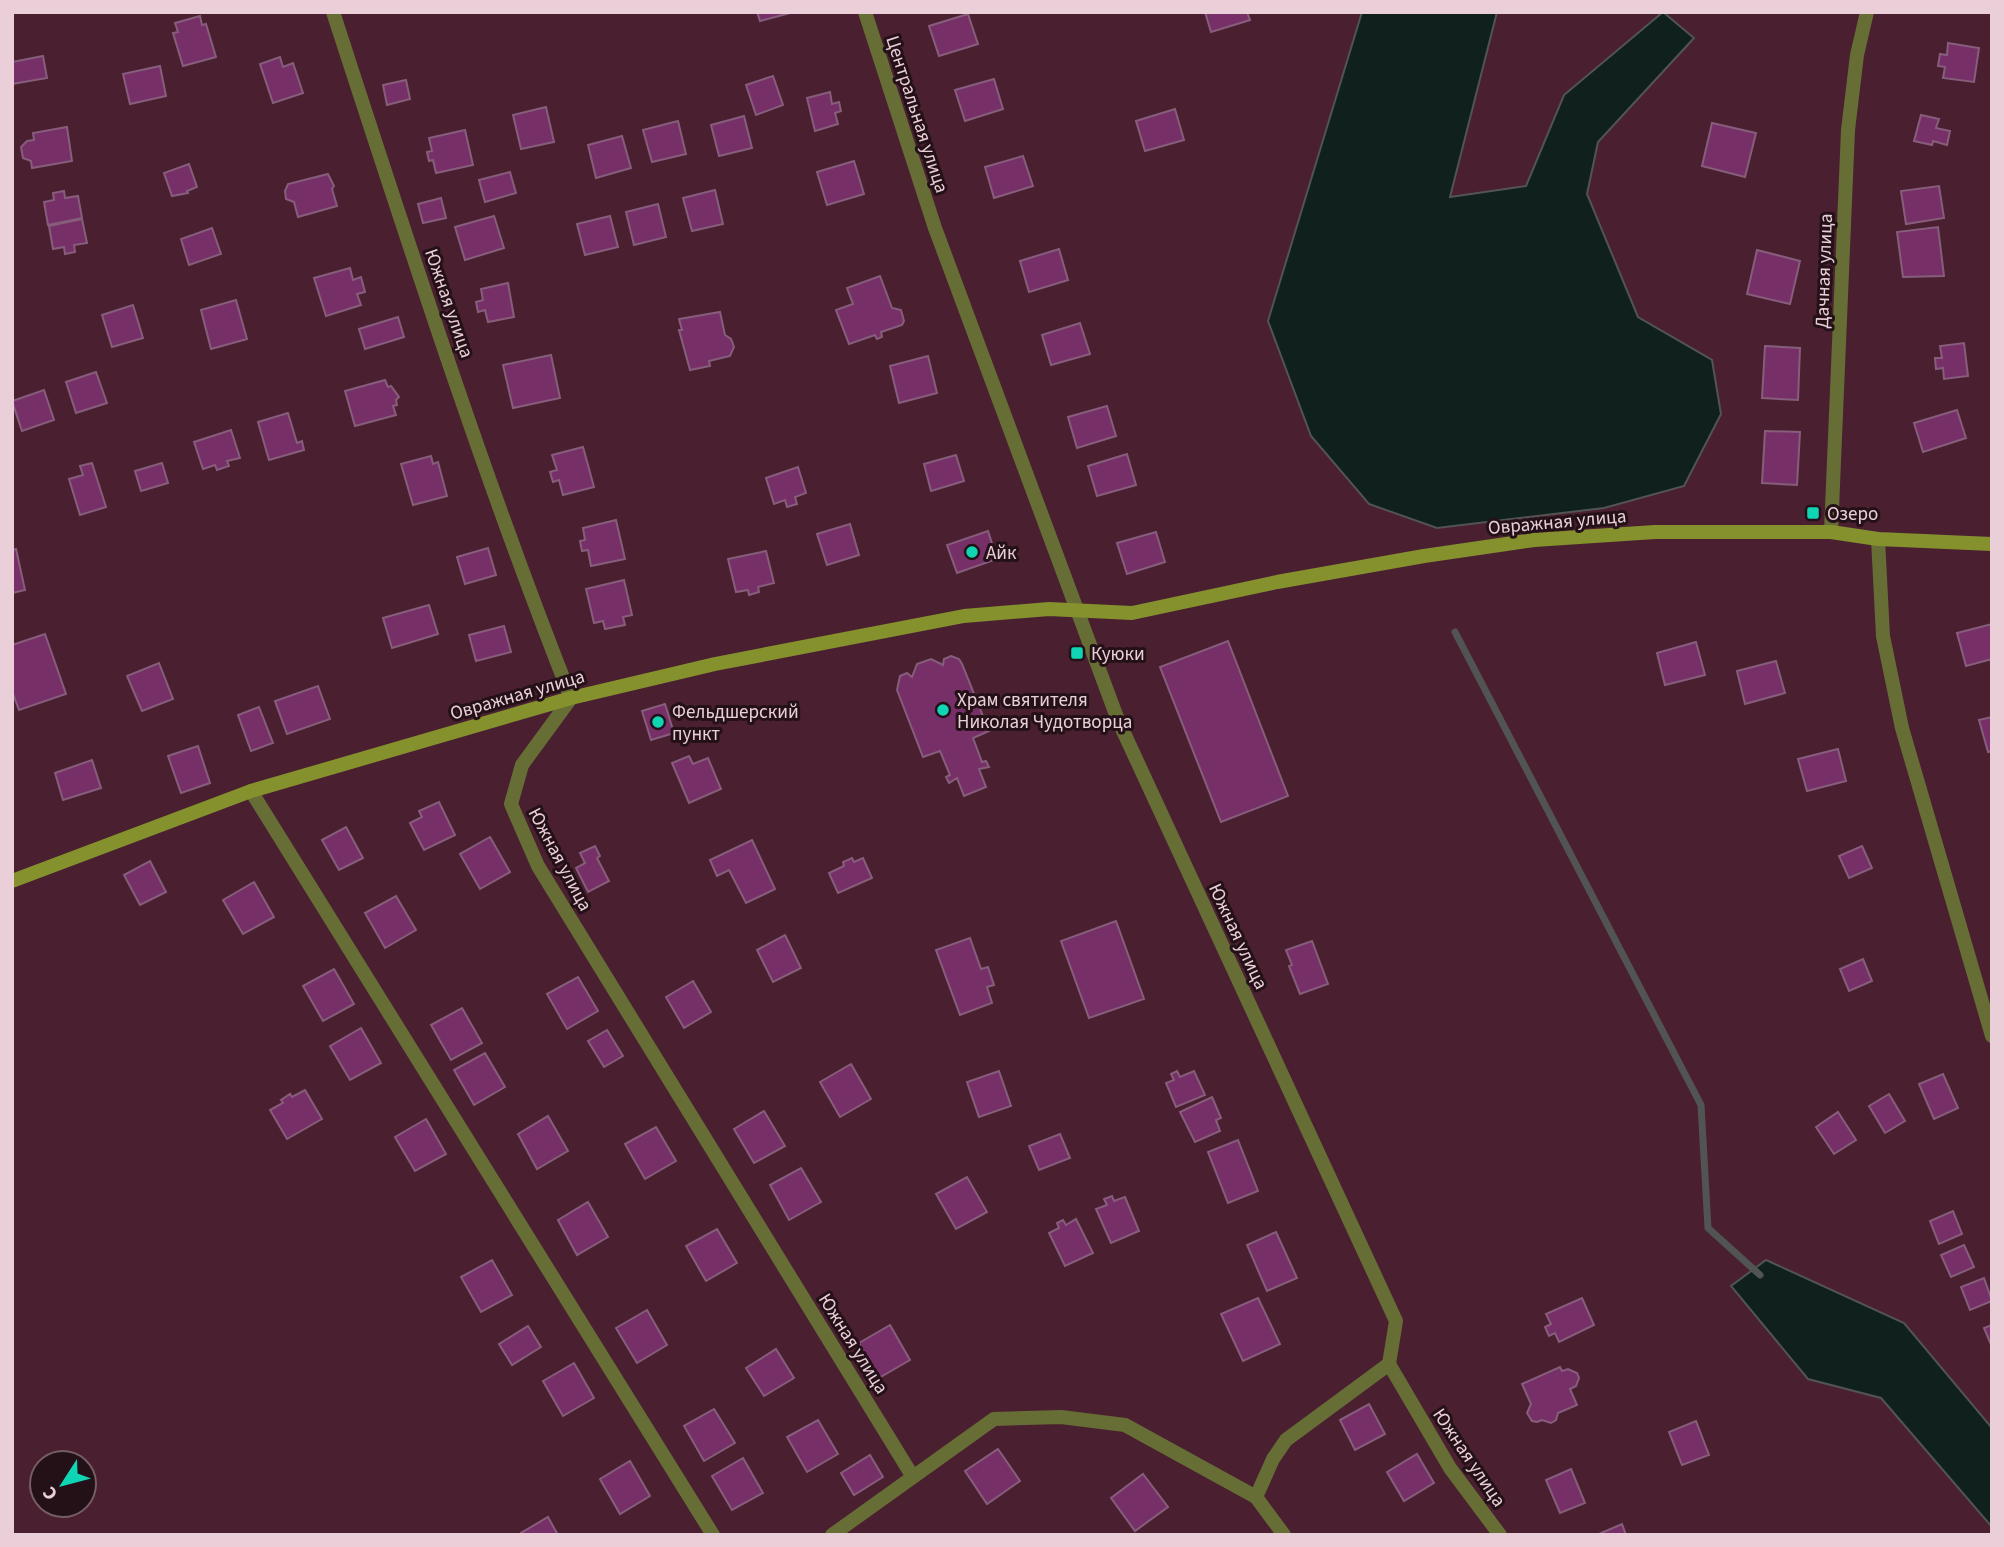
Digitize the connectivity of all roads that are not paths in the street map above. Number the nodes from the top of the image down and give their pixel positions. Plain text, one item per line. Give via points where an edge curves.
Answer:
1 (333, 12) edge
2 (865, 12) edge
3 (1867, 12) edge
4 (1831, 532) junction
5 (1878, 540) junction
6 (1992, 544) edge
7 (1078, 610) junction
8 (571, 698) junction
9 (251, 791) junction
10 (12, 881) edge
11 (1992, 1036) edge
12 (1389, 1364) junction
13 (913, 1477) junction
14 (1256, 1497) junction
15 (713, 1535) edge
16 (832, 1535) edge
17 (1284, 1535) edge
18 (1500, 1535) edge

1 - 8 street, Южная улица via 525,582
2 - 7 street, Центральная улица via 935,228
3 - 4 street, Дачная улица via 1848,130
4 - 5 street, Овражная улица
4 - 7 street, Овражная улица via 1655,532 1534,540 1290,580 1132,613
5 - 6 street, Овражная улица
5 - 11 street via 1883,636 1902,728
7 - 8 street, Овражная улица via 964,616 715,664
7 - 12 street, Южная улица via 1118,720 1395,1321
8 - 9 street, Овражная улица
8 - 13 street, Южная улица via 522,765 511,804 538,866
9 - 10 street, Овражная улица
9 - 15 street
12 - 14 street via 1286,1440
12 - 18 street, Южная улица via 1450,1468
13 - 14 street via 994,1419 1060,1417 1125,1425
13 - 16 street
14 - 17 street

